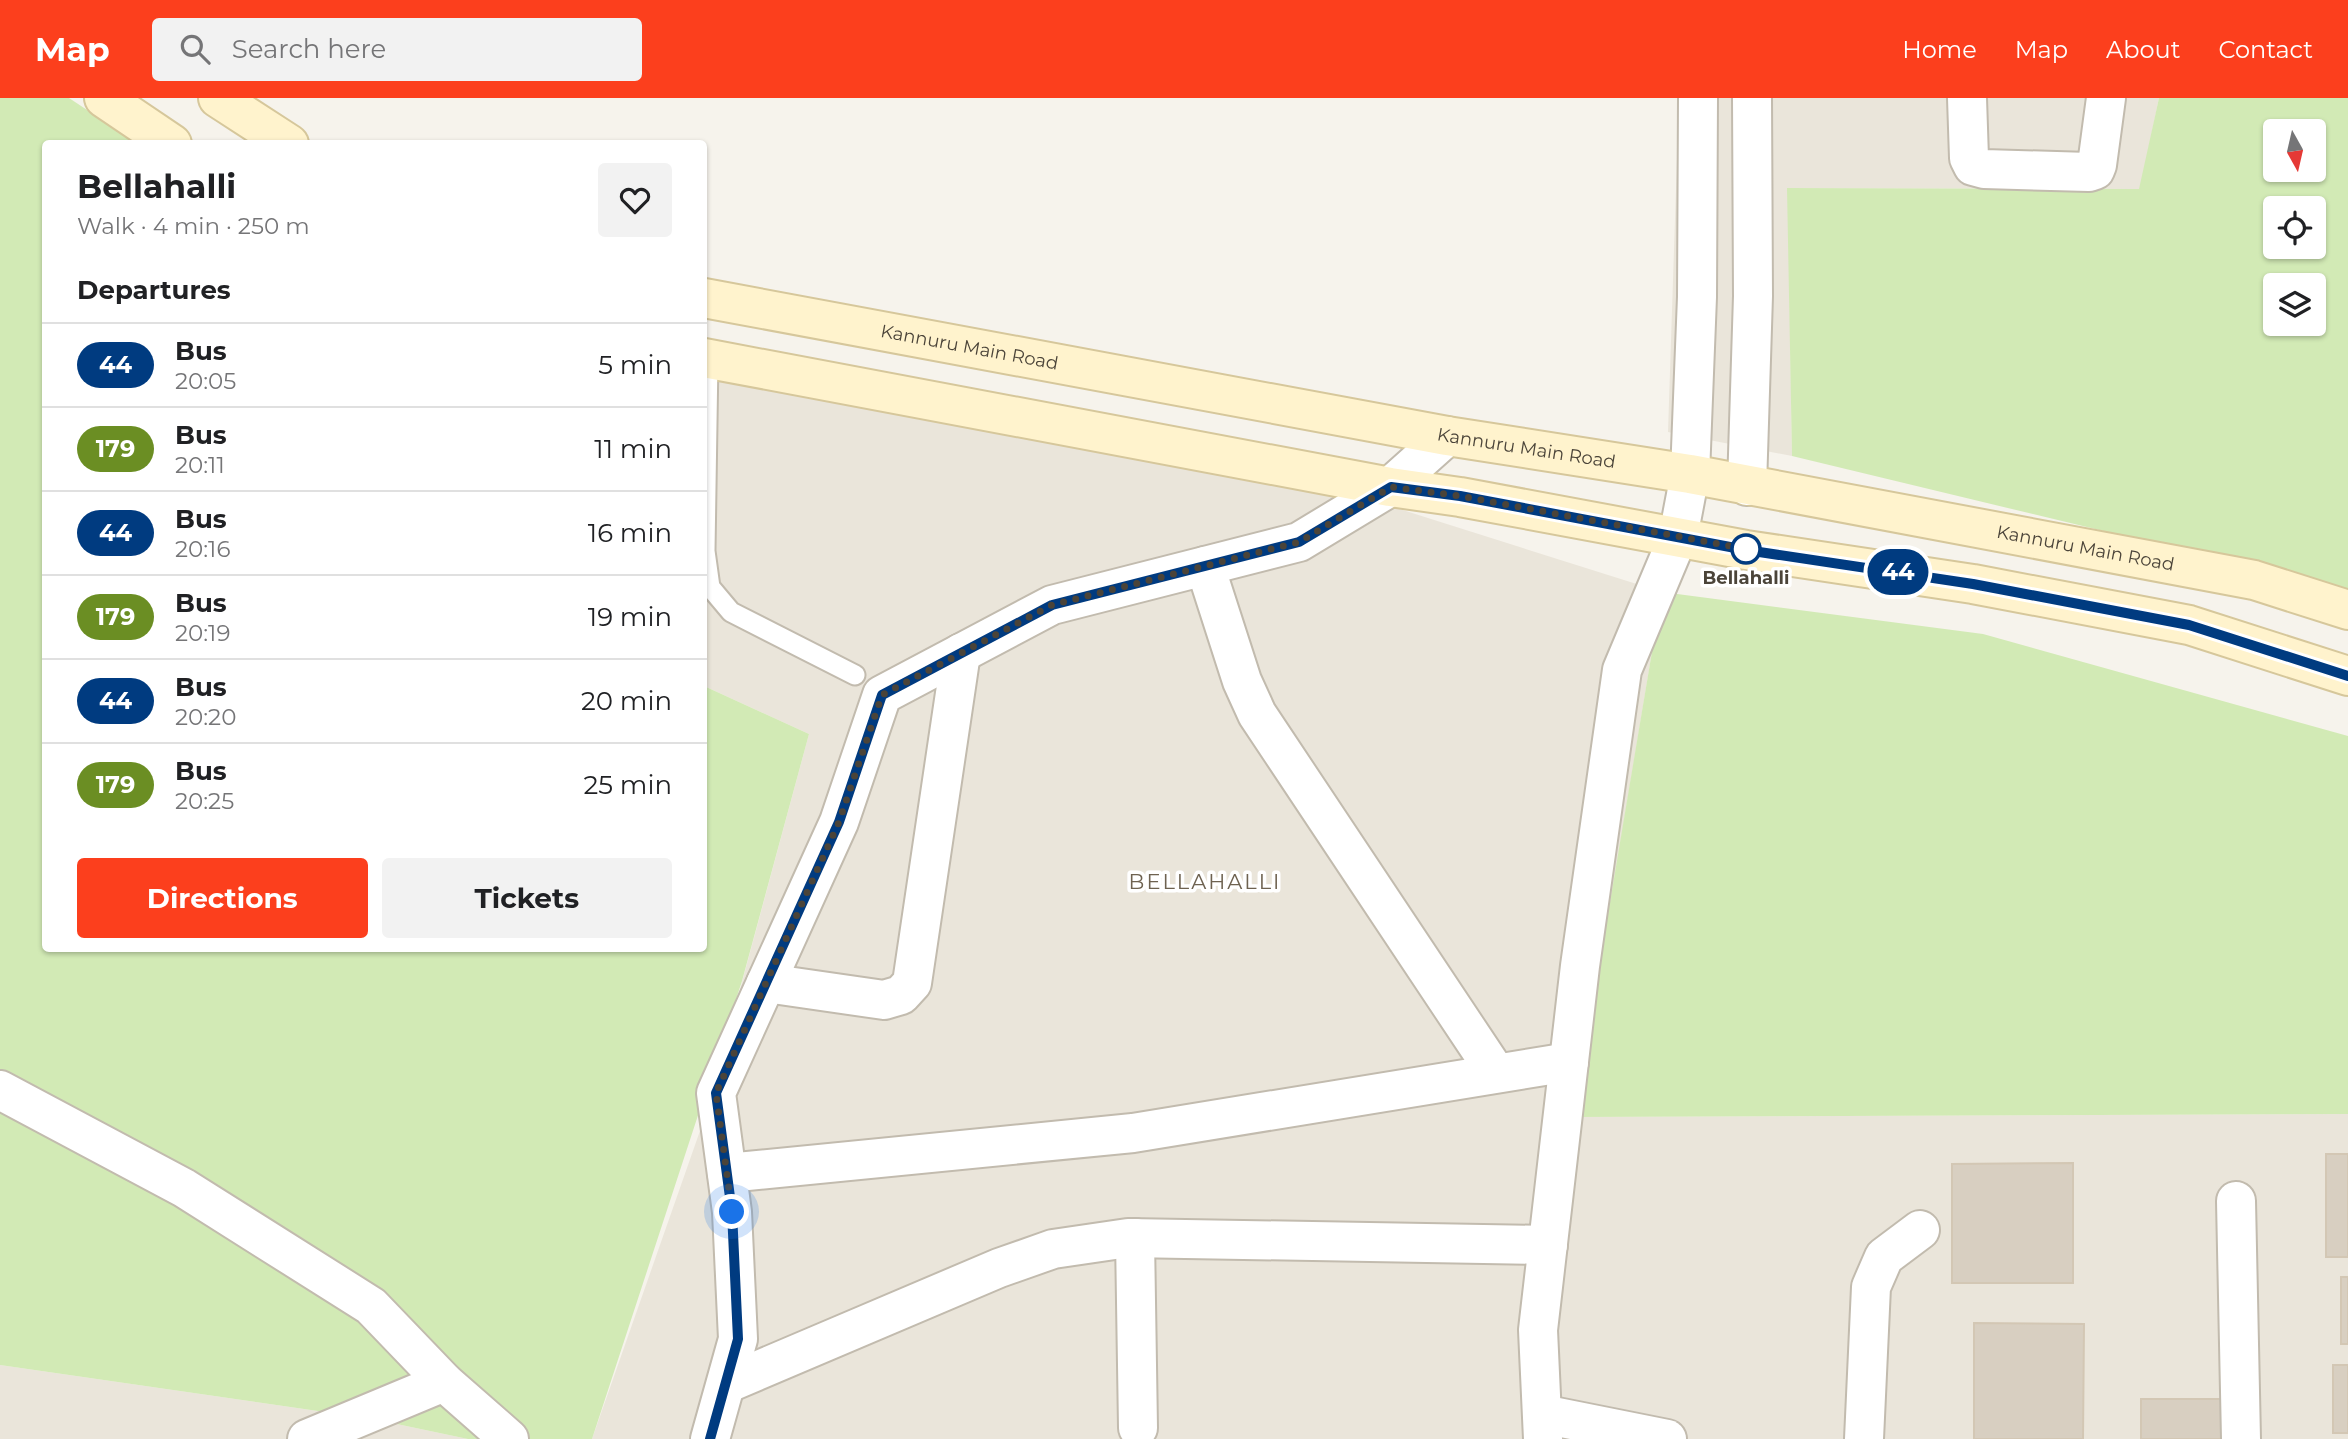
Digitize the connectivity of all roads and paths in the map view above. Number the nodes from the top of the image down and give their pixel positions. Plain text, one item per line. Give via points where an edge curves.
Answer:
1 (104, 98) edge
2 (218, 98) edge
3 (1698, 98) edge
4 (1752, 98) edge
5 (1967, 98) edge
6 (2106, 98) edge
7 (166, 140) edge
8 (283, 140) edge
9 (707, 300) edge
10 (707, 358) edge
11 (1447, 436) junction
12 (1690, 474) junction
13 (1747, 486) junction
14 (1391, 487) junction
15 (1678, 537) junction
16 (707, 565) edge
17 (1205, 566) junction
18 (2348, 610) edge
19 (961, 653) junction
20 (855, 675) dead end
21 (2348, 676) edge
22 (765, 983) junction
23 (1569, 1062) junction
24 (1496, 1073) junction
25 (0, 1090) edge
26 (727, 1173) junction
27 (2236, 1201) dead end
28 (1920, 1230) dead end
29 (1135, 1238) junction
30 (1548, 1245) junction
31 (444, 1382) junction
32 (726, 1384) junction
33 (1543, 1427) edge
34 (1138, 1428) dead end
35 (307, 1439) edge
36 (509, 1439) edge
37 (710, 1439) edge
38 (1667, 1439) edge
39 (1864, 1439) edge
40 (2241, 1439) edge

1 - 7 main road
2 - 8 main road
3 - 12 street
4 - 13 street via 1753,296
5 - 6 street via 1973,166 2090,172 2097,164
9 - 11 main road, Kannuru Main Road
10 - 14 main road
11 - 12 main road, Kannuru Main Road
11 - 14 street
12 - 13 main road, Kannuru Main Road
12 - 15 street
13 - 18 main road, Kannuru Main Road via 2254,580
14 - 15 main road
14 - 17 street via 1299,542
15 - 21 main road via 1973,584 2189,625
15 - 23 street via 1622,670
16 - 20 lane via 710,587 731,611
17 - 19 street via 1052,605
17 - 24 street via 1257,714
19 - 22 street via 882,695 839,822
19 - 22 street via 912,983 901,995 884,1000
22 - 26 street via 716,1093
23 - 24 street
23 - 30 street
24 - 26 street via 1133,1133
25 - 31 street via 184,1188 371,1306
26 - 32 street via 738,1339
27 - 40 street
28 - 39 street via 1884,1256 1871,1287
29 - 30 street
29 - 32 street via 1053,1249 1021,1260
29 - 34 street
30 - 33 street via 1538,1330
31 - 35 street
31 - 36 street
32 - 37 street
33 - 38 street

